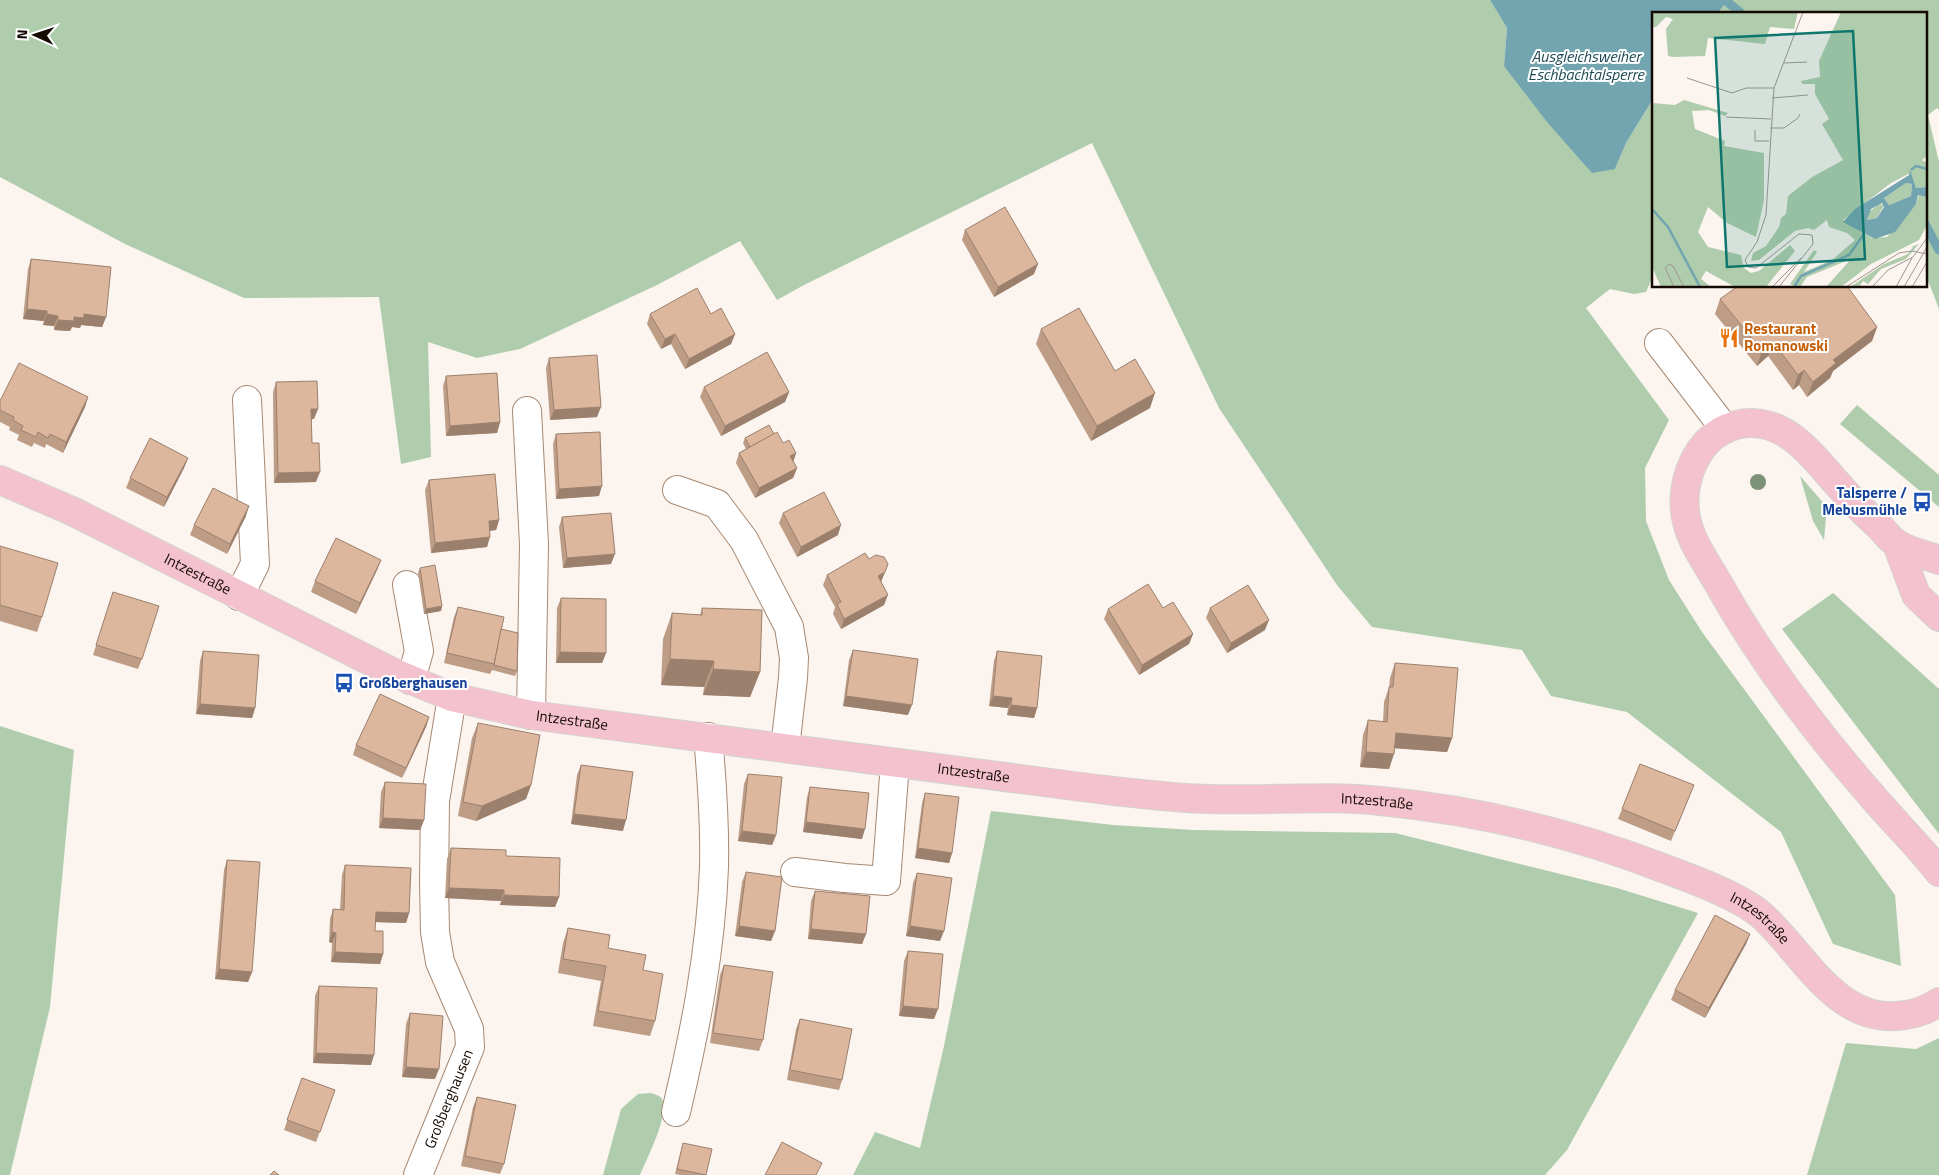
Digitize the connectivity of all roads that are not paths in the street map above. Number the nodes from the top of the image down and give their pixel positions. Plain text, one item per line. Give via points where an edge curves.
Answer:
1 (1659, 343) dead end
2 (247, 400) dead end
3 (527, 411) dead end
4 (1725, 429) junction
5 (0, 480) edge
6 (677, 490) dead end
7 (1897, 544) junction
8 (1939, 560) edge
9 (407, 585) dead end
10 (240, 596) junction
11 (1939, 617) edge
12 (411, 680) junction
13 (452, 696) junction
14 (531, 715) junction
15 (708, 737) junction
16 (785, 748) junction
17 (895, 763) junction
18 (794, 872) dead end
19 (1939, 872) edge
20 (1939, 1002) edge
21 (676, 1112) dead end
22 (418, 1175) edge

1 - 4 street
2 - 10 street via 255,564
3 - 14 street via 534,544
4 - 7 main road via 1754,423 1772,426 1788,435
4 - 19 main road via 1702,448 1687,480 1684,495 1686,516 1696,545 1781,684
5 - 10 main road, Intzestraße via 72,511
6 - 16 street via 717,504 744,540 785,619 794,658
7 - 8 main road
7 - 11 main road via 1916,595
9 - 12 street via 419,651
10 - 12 main road, Intzestraße
12 - 13 main road, Intzestraße
13 - 14 main road, Intzestraße
13 - 22 street, Großberghausen via 435,802 435,932 440,962 469,1029 470,1048
14 - 15 main road, Intzestraße
15 - 16 main road, Intzestraße
15 - 21 street via 714,866 710,920 704,980
16 - 17 main road, Intzestraße
17 - 18 street via 886,880
17 - 20 main road, Intzestraße via 1164,796 1379,801 1521,822 1624,853 1742,903 1770,924 1821,982 1862,1011 1901,1015 1927,1009

